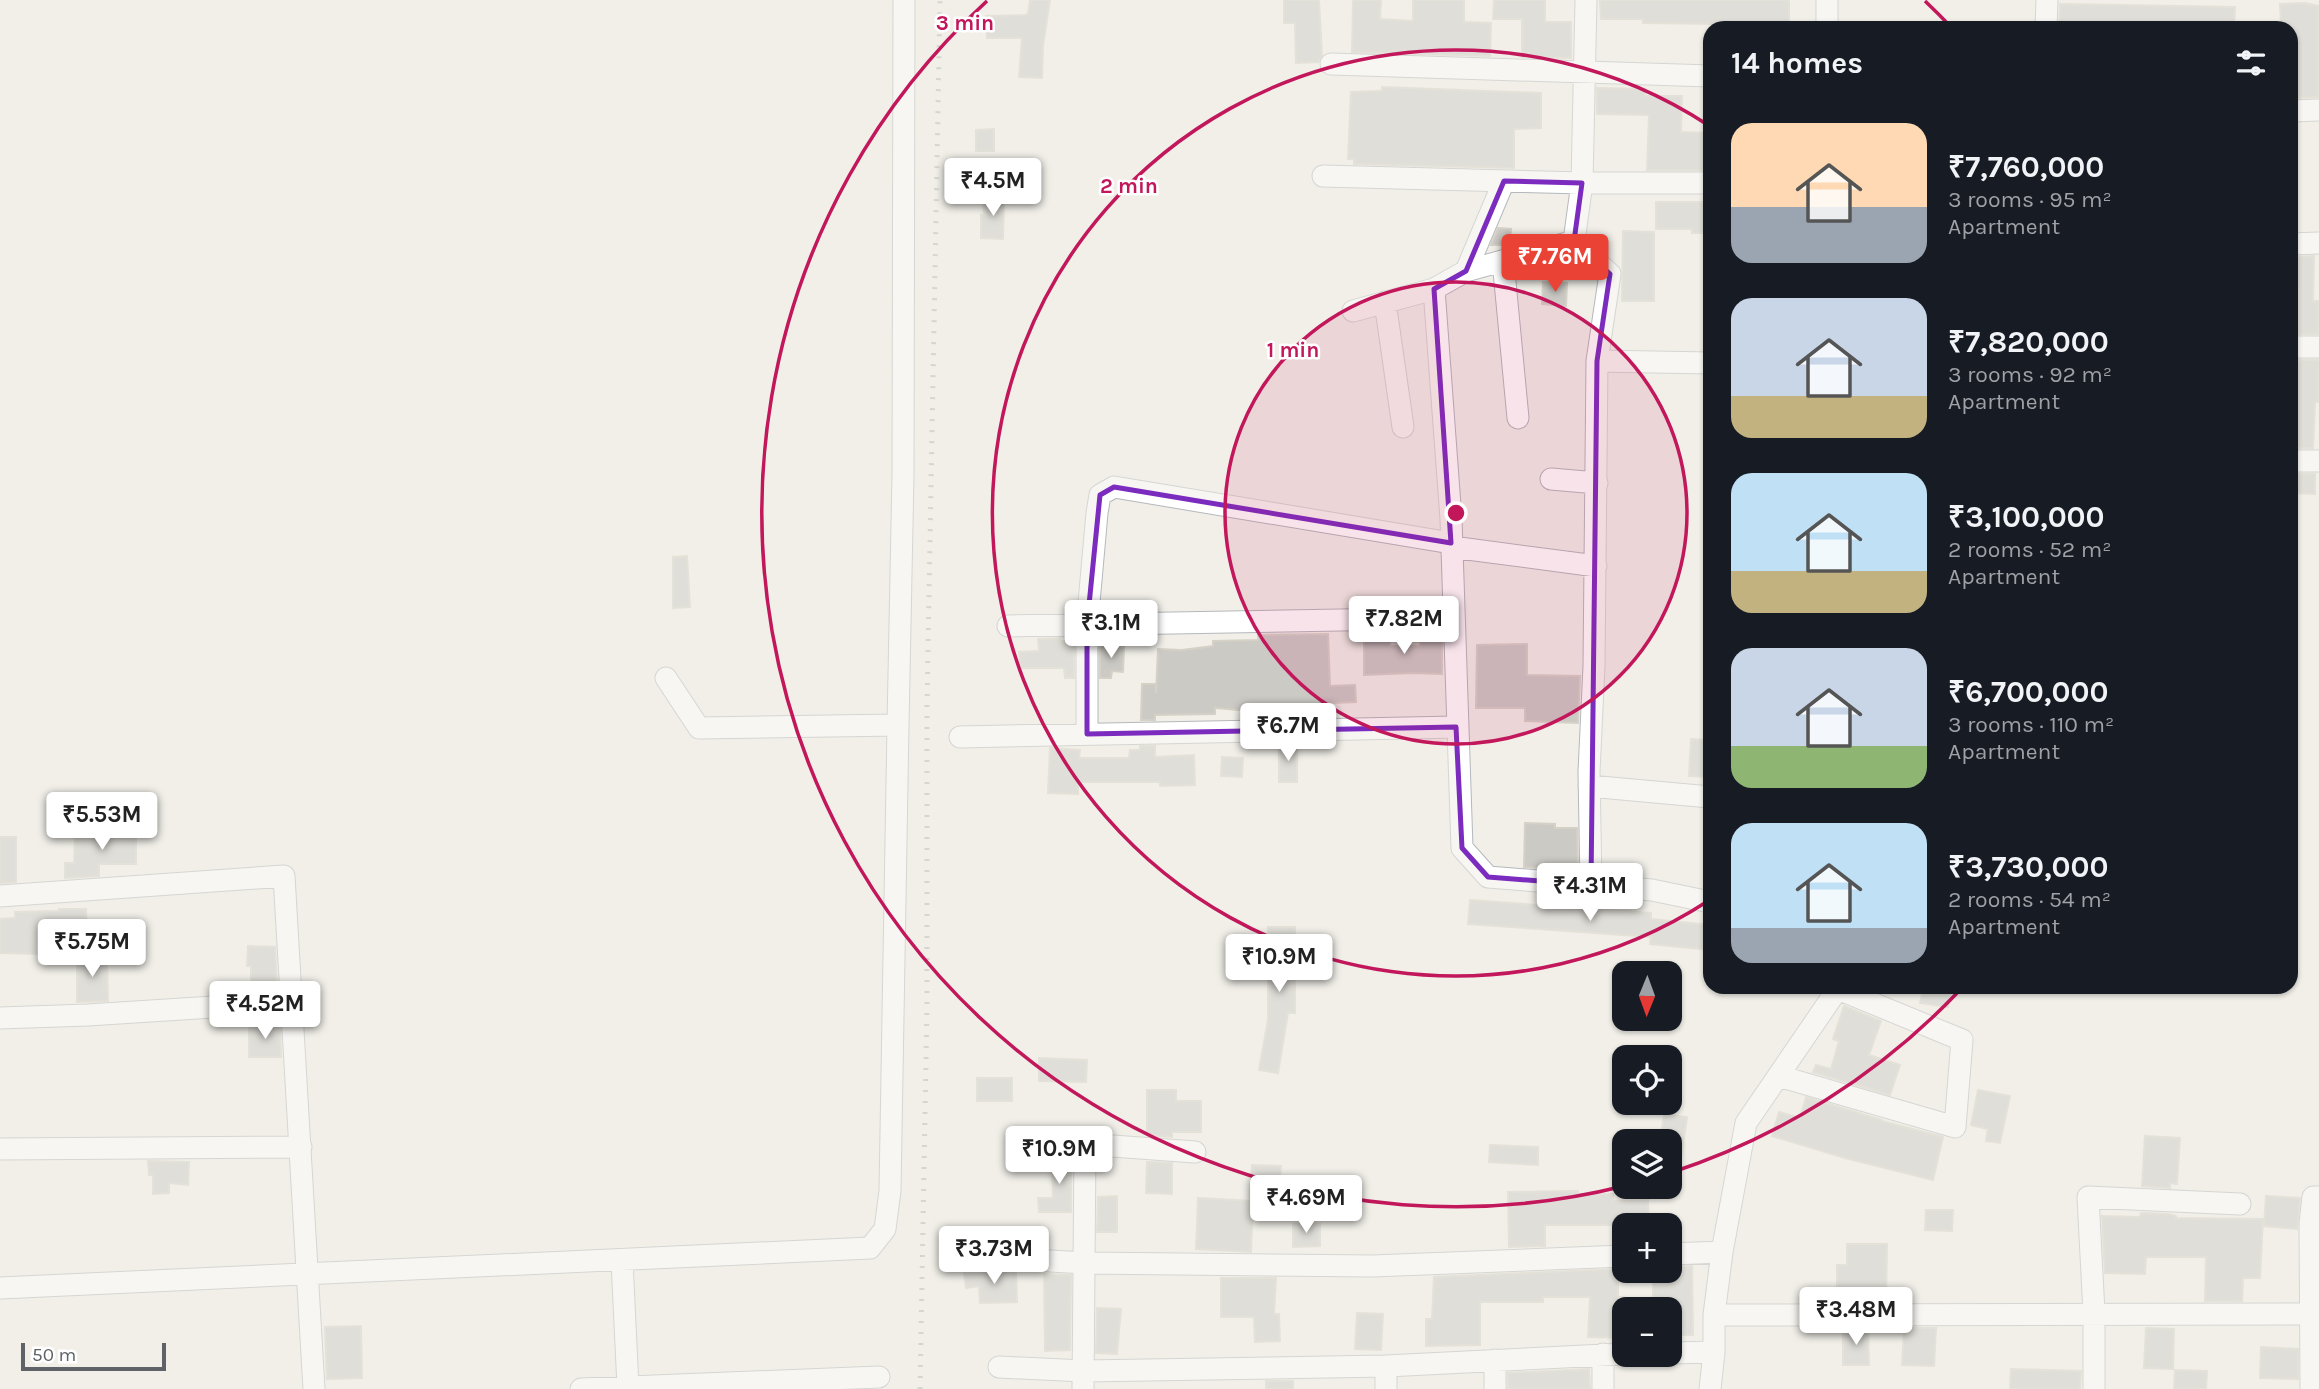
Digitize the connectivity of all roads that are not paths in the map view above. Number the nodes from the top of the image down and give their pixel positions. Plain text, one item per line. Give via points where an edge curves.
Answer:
1 (904, 0) edge
2 (1586, 0) edge
3 (1827, 0) edge
4 (2047, 0) edge
5 (1827, 21) edge
6 (2046, 21) edge
7 (1331, 65) dead end
8 (1583, 73) junction
9 (1703, 76) edge
10 (2319, 110) edge
11 (2298, 111) edge
12 (1323, 176) dead end
13 (1504, 181) junction
14 (1581, 183) junction
15 (1703, 183) edge
16 (1574, 242) junction
17 (2319, 243) edge
18 (2298, 244) edge
19 (1503, 261) junction
20 (1466, 271) junction
21 (1434, 289) junction
22 (1385, 303) junction
23 (1353, 311) dead end
24 (2298, 347) edge
25 (2319, 347) edge
26 (1597, 361) junction
27 (1703, 363) edge
28 (1518, 418) dead end
29 (1403, 427) dead end
30 (2298, 461) edge
31 (2319, 461) edge
32 (1551, 479) dead end
33 (1597, 483) junction
34 (1452, 545) junction
35 (1596, 566) junction
36 (1454, 618) junction
37 (1087, 625) junction
38 (1008, 626) dead end
39 (666, 678) dead end
40 (898, 725) junction
41 (1456, 727) junction
42 (1087, 734) junction
43 (960, 737) dead end
44 (1589, 786) junction
45 (1703, 796) edge
46 (1591, 886) junction
47 (0, 896) edge
48 (1703, 901) edge
49 (1834, 994) edge
50 (1852, 994) edge
51 (291, 1002) junction
52 (0, 1018) edge
53 (1779, 1076) junction
54 (301, 1147) junction
55 (0, 1149) edge
56 (1195, 1152) dead end
57 (2319, 1197) edge
58 (2240, 1204) dead end
59 (1722, 1252) junction
60 (1682, 1254) edge
61 (1612, 1256) edge
62 (984, 1257) dead end
63 (622, 1261) junction
64 (1085, 1264) junction
65 (309, 1275) junction
66 (0, 1288) edge
67 (2094, 1313) junction
68 (2315, 1314) edge
69 (1714, 1315) junction
70 (1714, 1352) junction
71 (1682, 1353) edge
72 (1612, 1354) edge
73 (1495, 1360) junction
74 (1612, 1360) edge
75 (1385, 1366) junction
76 (999, 1367) dead end
77 (879, 1377) dead end
78 (1084, 1380) edge
79 (628, 1387) junction
80 (314, 1389) edge
81 (581, 1389) edge
82 (1386, 1389) edge
83 (1495, 1389) edge
84 (1603, 1389) edge
85 (1710, 1389) edge
86 (2094, 1389) edge
87 (2311, 1389) edge

1 - 40 street
2 - 8 street
3 - 5 street
4 - 6 street
7 - 8 street
8 - 9 street
8 - 14 street
10 - 11 street
12 - 13 street
13 - 14 street
13 - 20 street
14 - 15 street
14 - 16 street
16 - 19 street
16 - 26 street via 1610,274
17 - 18 street
19 - 20 street
19 - 28 street
20 - 21 street
21 - 22 street
21 - 34 street
22 - 23 street
22 - 29 street
24 - 25 street
26 - 27 street
26 - 33 street
30 - 31 street
32 - 33 street
33 - 35 street
34 - 35 street
34 - 36 street
34 - 37 street via 1114,487 1100,495
35 - 44 street
36 - 37 street
36 - 41 street
37 - 38 street
37 - 42 street
39 - 40 street via 699,727
40 - 63 street via 890,1191 885,1229 870,1248
41 - 42 street
41 - 46 street via 1462,848 1488,877
42 - 43 street
44 - 45 street
44 - 46 street
46 - 48 street via 1652,890
47 - 51 street via 284,876
49 - 53 street
50 - 53 street via 1962,1040 1955,1127
51 - 52 street
51 - 54 street
53 - 59 street via 1746,1123
54 - 55 street
54 - 65 street
56 - 64 street via 1084,1144
57 - 68 street via 2313,1197 2310,1223
58 - 67 street via 2088,1197
59 - 60 street
59 - 69 street
61 - 64 street via 1373,1266
62 - 64 street
63 - 65 street
63 - 79 street
64 - 78 street
65 - 66 street
65 - 80 street
67 - 68 street
67 - 69 street
67 - 86 street
68 - 87 street
69 - 70 street
70 - 71 street
70 - 85 street
72 - 73 street
73 - 75 street
73 - 83 street
74 - 84 street
75 - 78 street
75 - 82 street
76 - 78 street
77 - 79 street
79 - 81 street

